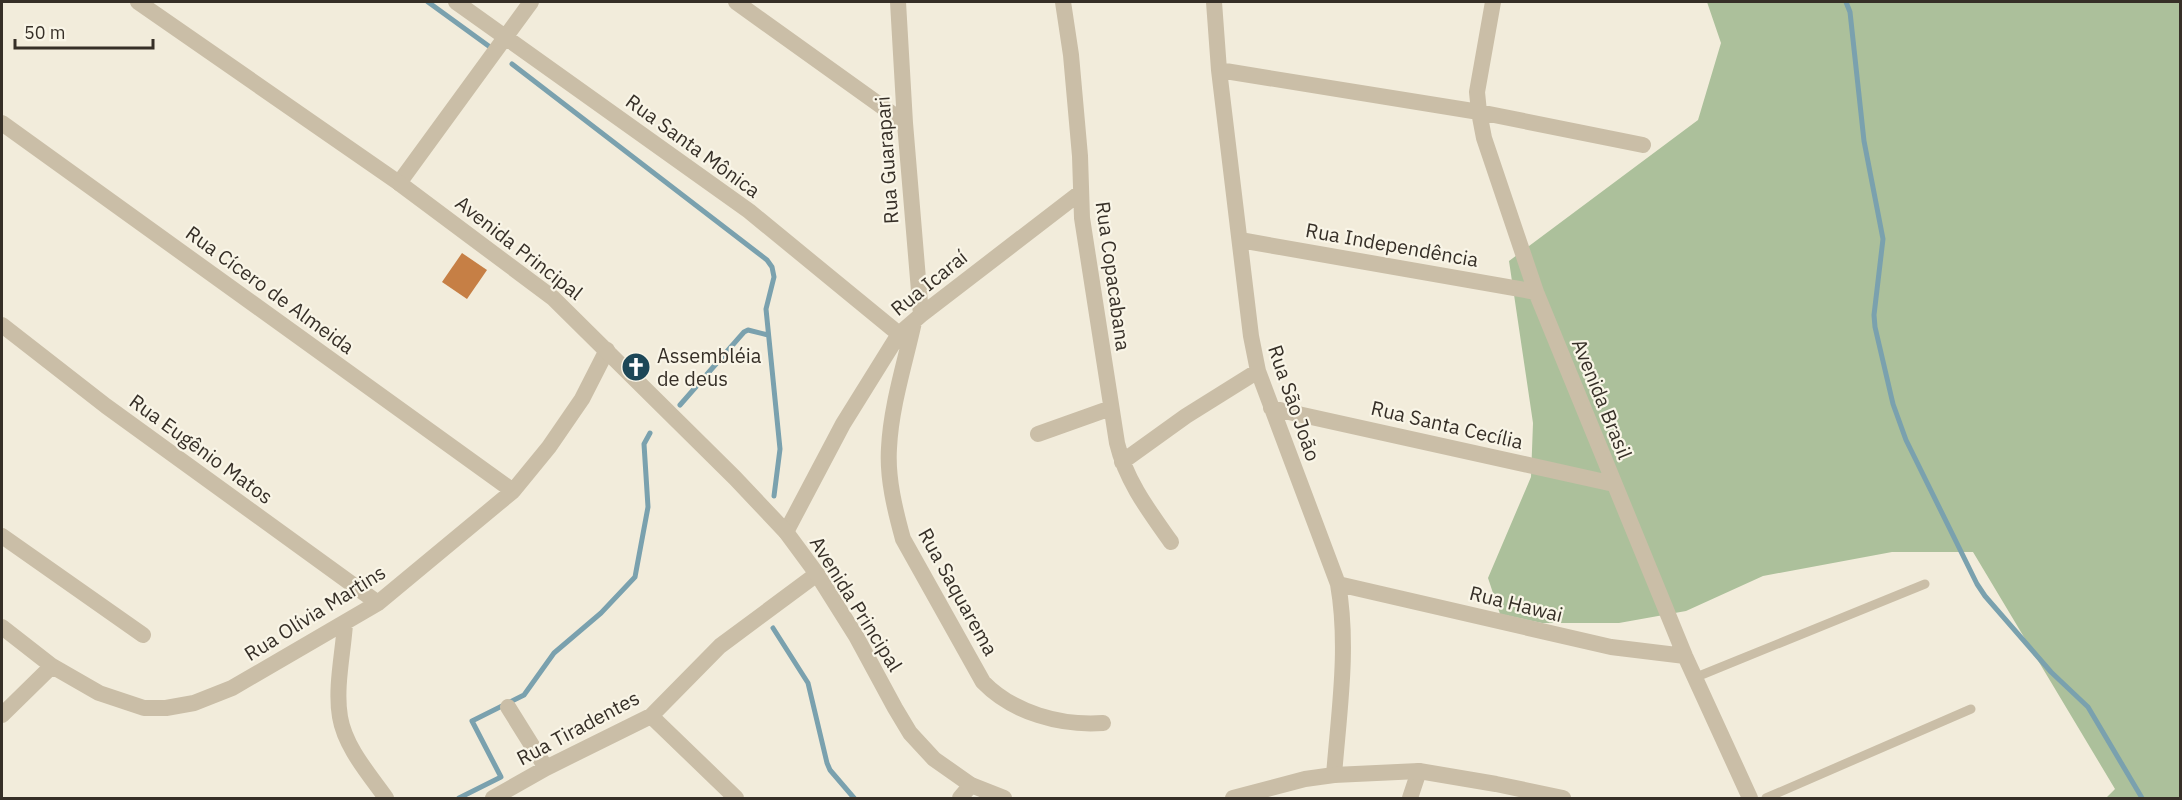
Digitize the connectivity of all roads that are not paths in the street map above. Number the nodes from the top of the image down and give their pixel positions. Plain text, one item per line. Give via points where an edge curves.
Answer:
1 (138, 2) edge
2 (456, 2) edge
3 (531, 2) edge
4 (736, 2) edge
5 (898, 2) edge
6 (1063, 2) edge
7 (1214, 2) edge
8 (1493, 2) edge
9 (507, 38) junction
10 (1219, 70) junction
11 (1479, 112) junction
12 (2, 123) edge
13 (905, 123) junction
14 (1643, 146) dead end
15 (399, 183) junction
16 (1081, 192) junction
17 (1240, 240) junction
18 (1536, 292) junction
19 (917, 318) junction
20 (2, 325) edge
21 (899, 334) junction
22 (607, 350) junction
23 (1258, 371) junction
24 (1111, 408) junction
25 (1271, 408) junction
26 (1038, 434) dead end
27 (1122, 462) junction
28 (1614, 484) junction
29 (513, 491) junction
30 (786, 532) junction
31 (2, 536) edge
32 (1171, 542) dead end
33 (818, 574) junction
34 (1338, 584) junction
35 (1925, 584) dead end
36 (378, 603) junction
37 (345, 624) junction
38 (2, 627) edge
39 (143, 635) dead end
40 (1685, 656) junction
41 (52, 666) junction
42 (1694, 678) junction
43 (508, 707) dead end
44 (1971, 709) dead end
45 (2, 715) edge
46 (651, 716) junction
47 (1103, 723) dead end
48 (546, 768) junction
49 (1419, 771) junction
50 (1334, 775) junction
51 (971, 785) junction
52 (386, 798) edge
53 (498, 798) edge
54 (736, 798) edge
55 (960, 798) edge
56 (1004, 798) edge
57 (1233, 798) edge
58 (1410, 798) edge
59 (1563, 798) edge
60 (1749, 798) edge
61 (1766, 798) edge

1 - 15 street, Avenida Principal
2 - 9 street, Rua Santa Mônica
3 - 9 street
4 - 13 street
5 - 13 street, Rua Guarapari
6 - 16 street, Rua Copacabana
7 - 10 street, Rua São João
8 - 11 street, Avenida Brasil via 1479,73
9 - 15 street
9 - 21 street, Rua Santa Mônica via 749,211
10 - 11 street
10 - 17 street, Rua São João
11 - 14 street
11 - 18 street, Avenida Brasil via 1484,138
12 - 29 street, Rua Cícero de Almeida
13 - 19 street, Rua Guarapari
15 - 22 street, Avenida Principal via 553,298
16 - 19 street, Rua Icaraí
16 - 24 street, Rua Copacabana
17 - 18 street, Rua Independência
17 - 23 street, Rua São João
18 - 28 street, Avenida Brasil
19 - 21 street, Rua Icaraí
19 - 47 street, Rua Saquarema via 892,417 888,450 903,539 983,682 996,695 1011,705 1062,721
20 - 36 street, Rua Eugênio Matos via 106,406
21 - 30 street, Rua Icaraí via 843,424
22 - 29 street, Rua Olívia Martins via 582,399
22 - 30 street, Avenida Principal
23 - 25 street, Rua São João
23 - 27 street
24 - 26 street
24 - 27 street, Rua Copacabana
25 - 28 street, Rua Santa Cecília
25 - 34 street, Rua São João
27 - 32 street, Rua Copacabana
28 - 40 street, Avenida Brasil
29 - 36 street, Rua Olívia Martins
30 - 33 street, Avenida Principal
31 - 39 street
33 - 46 street, Rua Tiradentes via 720,646
33 - 51 street, Avenida Principal via 910,733 940,764
34 - 40 street, Rua Hawai via 1611,647
34 - 50 street, Rua São João via 1344,642
35 - 42 lane
36 - 37 street, Rua Olívia Martins
37 - 41 street, Rua Olívia Martins via 232,688 194,703 166,708 125,703
37 - 52 street via 340,719 347,739
38 - 41 street, Rua Olívia Martins
40 - 42 street, Avenida Brasil
41 - 45 street
42 - 60 street, Avenida Brasil
43 - 48 street
44 - 61 lane
46 - 48 street, Rua Tiradentes
46 - 54 street
48 - 53 street, Rua Tiradentes
49 - 50 street
49 - 58 street
49 - 59 street
50 - 57 street
51 - 55 street
51 - 56 street, Avenida Principal

